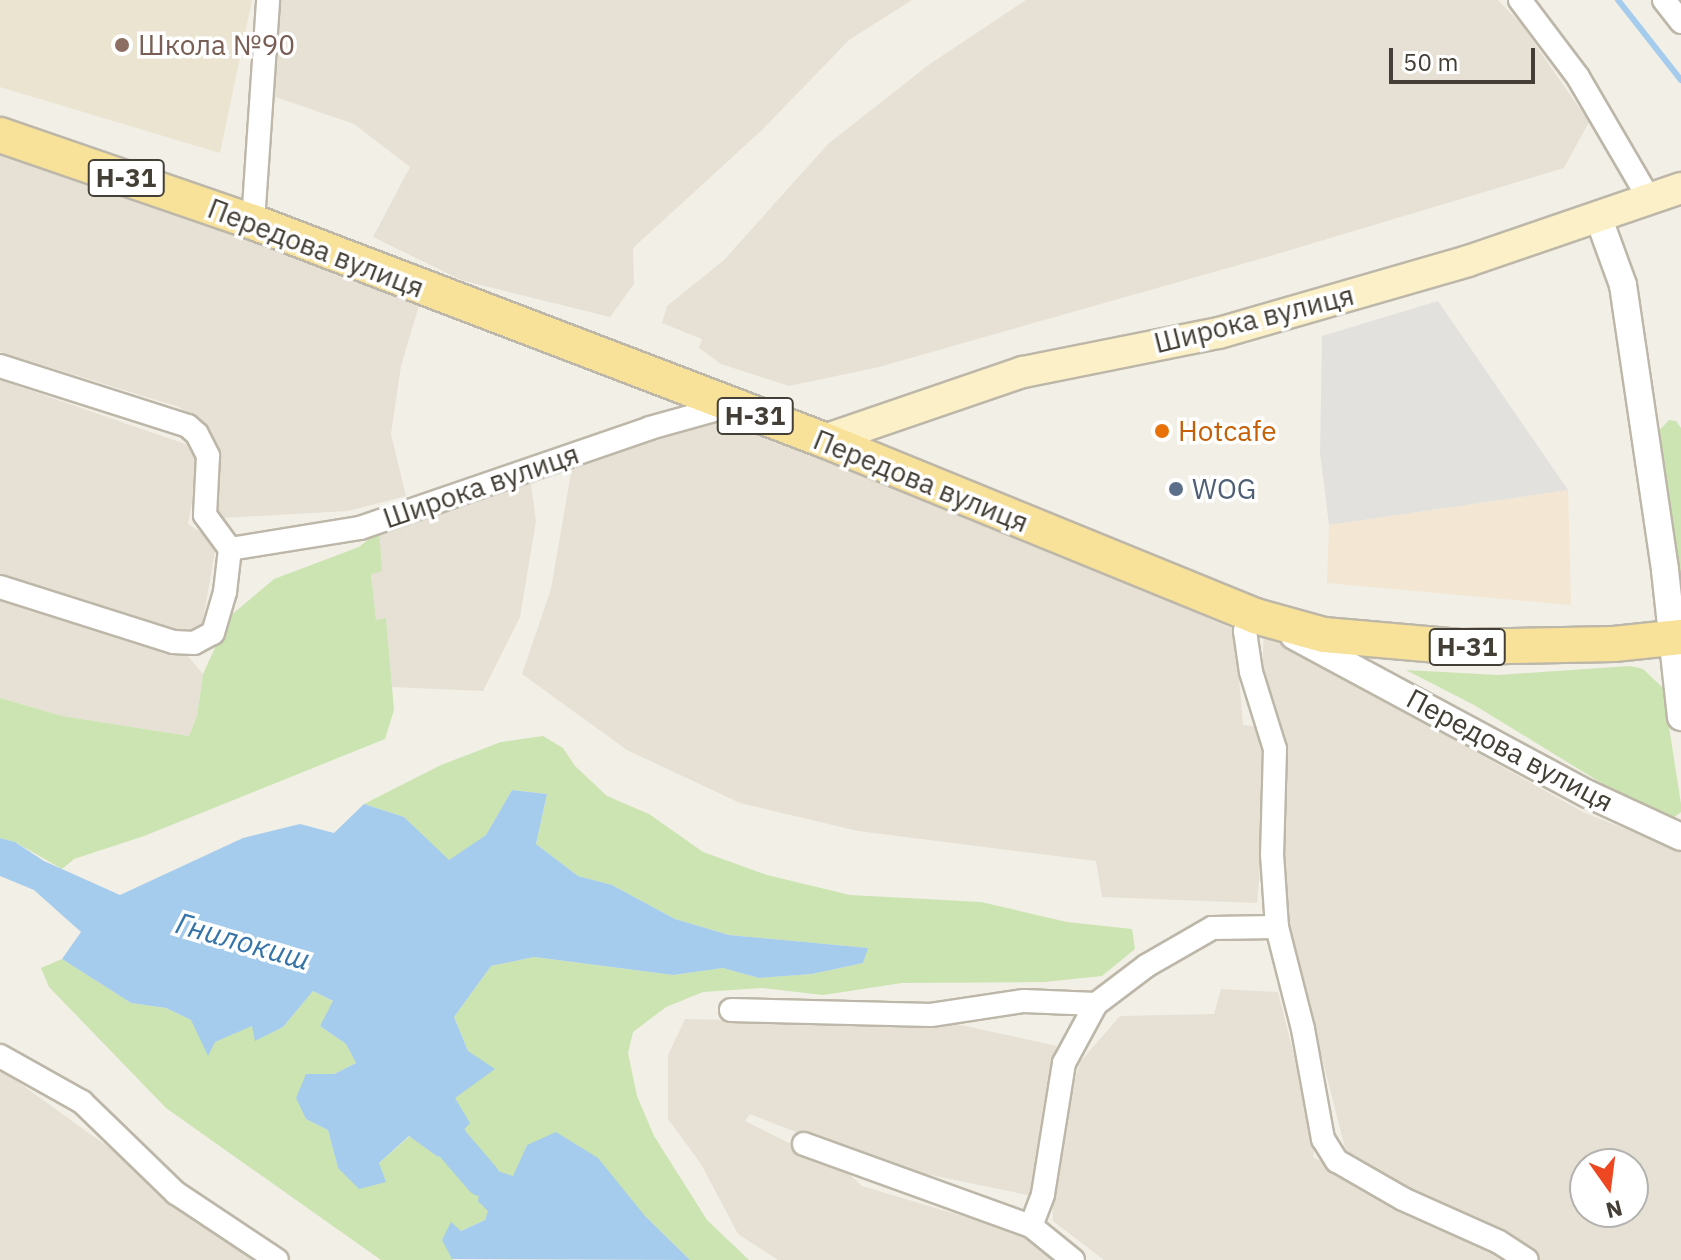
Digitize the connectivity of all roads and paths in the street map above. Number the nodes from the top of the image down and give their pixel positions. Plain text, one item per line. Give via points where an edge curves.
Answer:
1 (268, 0) edge
2 (1520, 0) edge
3 (1664, 0) edge
4 (1681, 22) edge
5 (0, 135) edge
6 (1681, 188) edge
7 (1650, 200) junction
8 (1599, 219) junction
9 (253, 222) junction
10 (0, 366) edge
11 (729, 406) junction
12 (824, 440) junction
13 (230, 549) junction
14 (0, 587) edge
15 (1255, 616) junction
16 (1677, 638) edge
17 (1681, 717) edge
18 (1681, 837) edge
19 (1277, 927) junction
20 (1096, 1004) junction
21 (731, 1010) dead end
22 (0, 1056) edge
23 (804, 1144) dead end
24 (1031, 1226) junction
25 (277, 1260) edge
26 (1073, 1260) edge
27 (1527, 1260) edge

1 - 9 street
2 - 7 street via 1578,77
3 - 4 street
5 - 9 main road, Передова вулиця / Н-31
6 - 7 main road, Широка вулиця
7 - 8 main road, Широка вулиця
8 - 12 main road, Широка вулиця via 1219,333 1023,372
8 - 16 street via 1623,285
9 - 11 main road, Передова вулиця / Н-31
10 - 13 street via 188,426 208,456 205,515
11 - 12 main road, Передова вулиця / Н-31
11 - 13 street, Широка вулиця via 360,528
12 - 15 main road, Передова вулиця / Н-31
13 - 14 street via 213,633 194,643 173,642
15 - 16 main road, Н-31 via 1324,635 1460,647
15 - 18 street, Передова вулиця via 1588,794
15 - 19 street via 1245,631 1251,672 1275,749 1272,854
16 - 17 street
19 - 20 street via 1212,928 1146,966
19 - 27 street via 1323,1139 1337,1161
20 - 21 street via 1024,1001 931,1015
20 - 24 street via 1064,1063 1043,1194
22 - 25 street via 82,1102 176,1193
23 - 24 street
24 - 26 street

